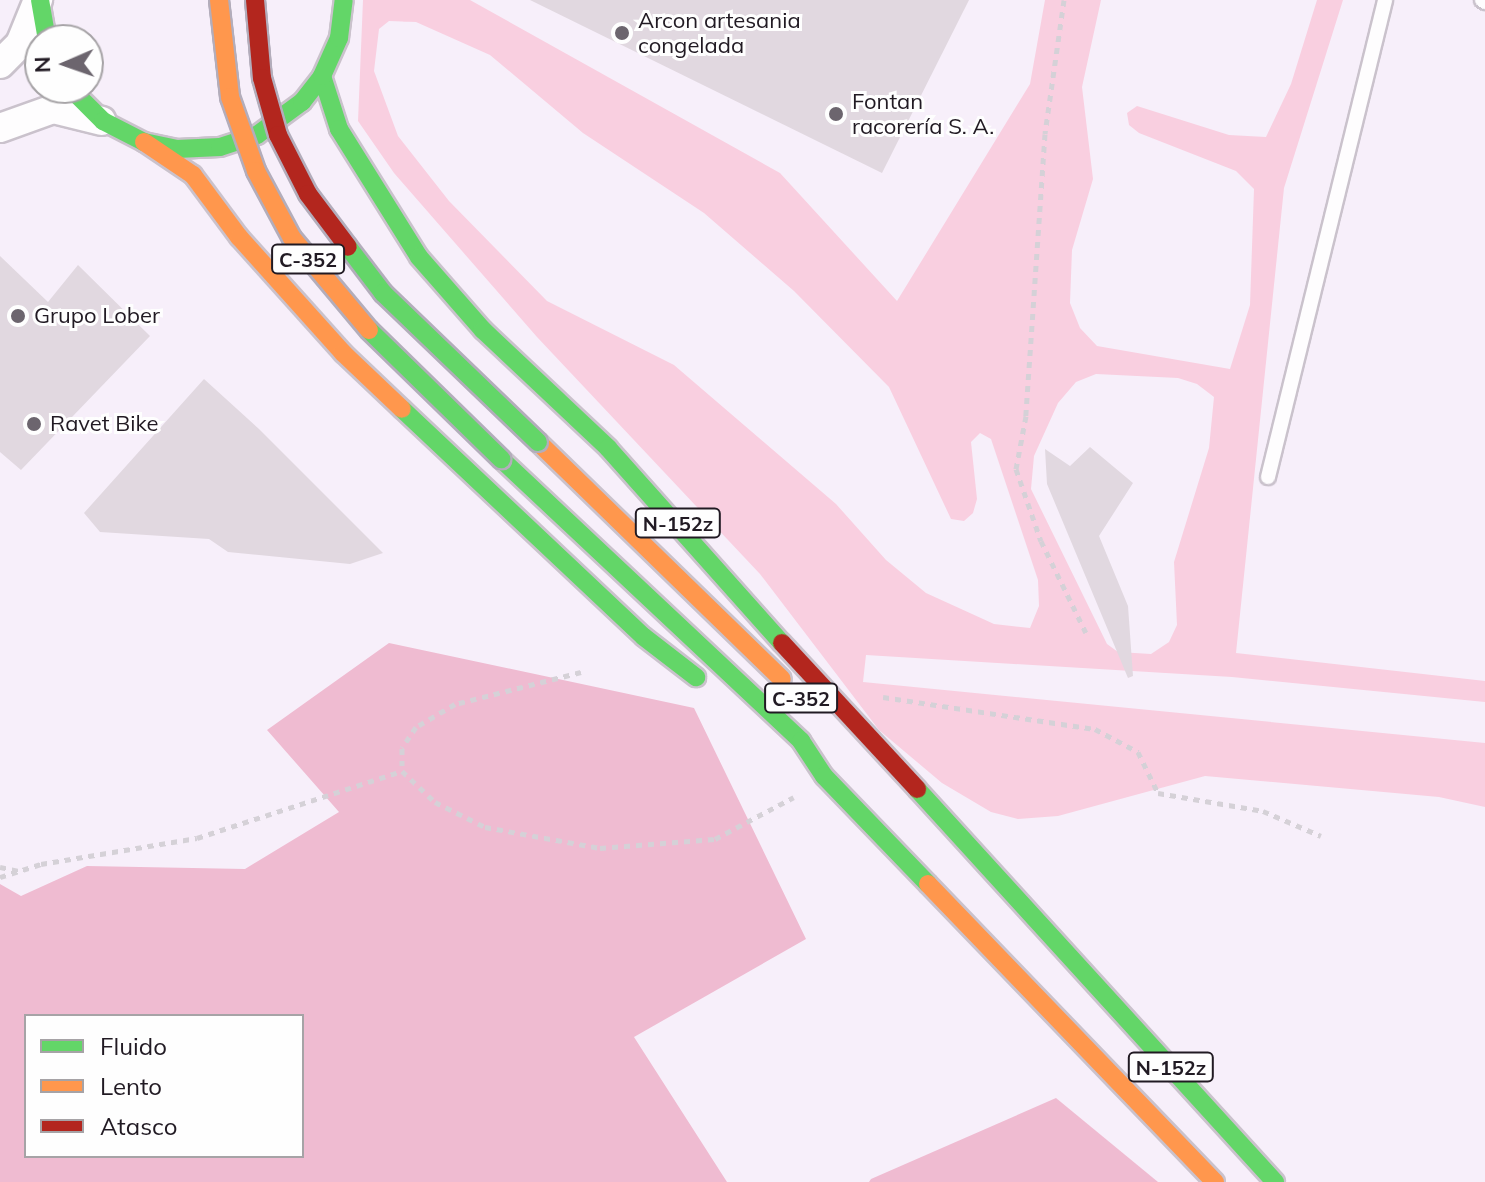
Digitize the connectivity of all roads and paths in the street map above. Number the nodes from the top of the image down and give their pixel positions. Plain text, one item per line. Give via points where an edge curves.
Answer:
1 (39, 0) edge
2 (219, 0) edge
3 (255, 0) edge
4 (344, 0) edge
5 (1064, 0) edge
6 (1385, 0) edge
7 (44, 24) edge
8 (0, 64) edge
9 (322, 76) junction
10 (86, 104) edge
11 (103, 121) junction
12 (0, 128) edge
13 (144, 142) junction
14 (1268, 477) dead end
15 (1086, 633) dead end
16 (581, 672) dead end
17 (791, 689) dead end
18 (711, 690) dead end
19 (868, 695) dead end
20 (786, 756) dead end
21 (867, 765) dead end
22 (402, 771) junction
23 (824, 776) junction
24 (1321, 836) dead end
25 (0, 867) edge
26 (19, 871) junction
27 (0, 877) edge
28 (1064, 954) junction
29 (1215, 1182) edge
30 (1275, 1182) edge

1 - 7 main road
1 - 8 street via 20,44
2 - 23 main road, C-352, bridge via 230,97 256,171 292,238 346,308 801,741
3 - 17 main road, C-352, bridge via 266,92 278,135 308,194 383,293
4 - 9 main road via 339,38
5 - 15 path via 1045,134 1026,416 1016,469 1041,541
6 - 14 lane
9 - 13 main road via 302,102 257,135 220,147 177,149
9 - 28 main road, N-152z via 339,129 419,257 483,330 608,448 715,562 827,696
10 - 11 main road
11 - 12 street via 53,109
11 - 13 main road
13 - 18 main road via 193,175 239,237 343,353 644,637
16 - 22 path via 455,704 416,727 402,748
19 - 24 path via 1095,729 1138,752 1158,793 1263,811
20 - 23 main road, N-152z
21 - 28 main road
22 - 23 path via 435,802 485,827 600,848 715,839 775,810
22 - 26 path via 197,838
23 - 29 main road, N-152z
25 - 26 path
26 - 27 path
28 - 30 main road, N-152z

